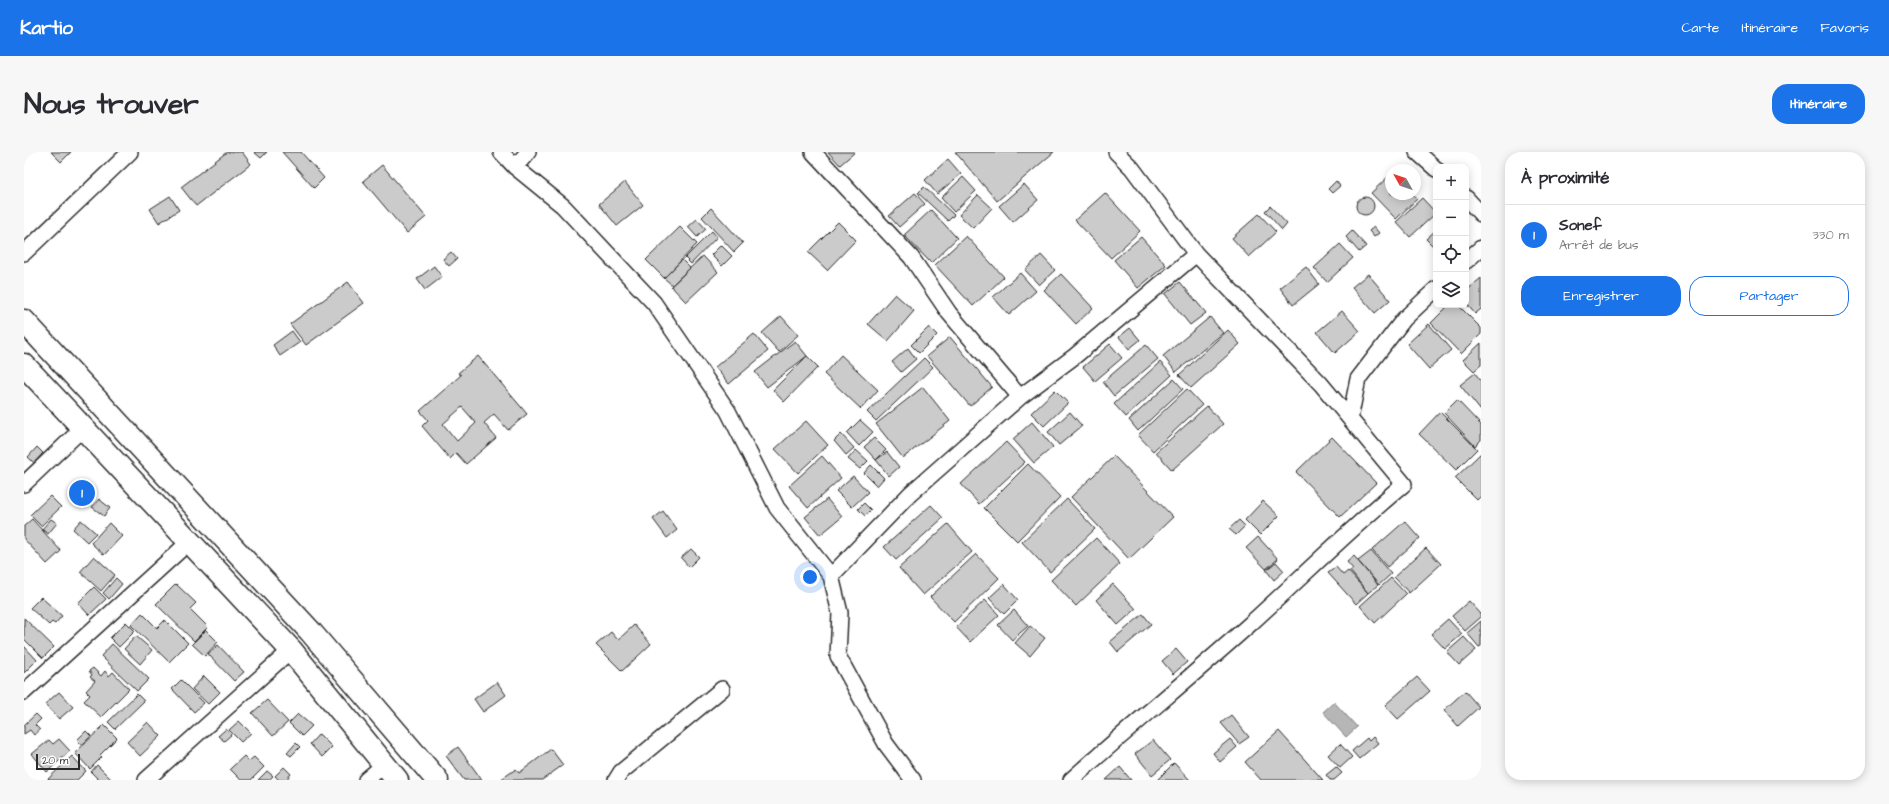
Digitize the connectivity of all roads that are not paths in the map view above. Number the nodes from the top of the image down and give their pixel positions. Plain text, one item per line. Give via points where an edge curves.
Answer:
1 (130, 152) edge
2 (501, 152) edge
3 (528, 152) edge
4 (813, 152) edge
5 (1116, 152) edge
6 (1418, 152) edge
7 (1433, 166) edge
8 (516, 167) junction
9 (1468, 200) edge
10 (1481, 214) edge
11 (1481, 248) edge
12 (24, 253) edge
13 (1196, 254) junction
14 (1469, 259) edge
15 (1433, 292) edge
16 (24, 321) edge
17 (24, 365) edge
18 (1020, 397) junction
19 (1350, 418) junction
20 (83, 428) junction
21 (24, 484) edge
22 (189, 542) junction
23 (831, 576) junction
24 (275, 593) junction
25 (256, 612) junction
26 (291, 650) junction
27 (722, 689) dead end
28 (24, 692) edge
29 (391, 772) edge
30 (146, 780) edge
31 (366, 780) edge
32 (437, 780) edge
33 (616, 780) edge
34 (913, 780) edge
35 (1071, 780) edge

1 - 12 street
2 - 8 street
3 - 8 street
4 - 18 street via 910,257 950,314
5 - 13 street via 1132,168
6 - 7 street
8 - 23 street via 563,206 654,303 728,411 777,508
9 - 10 street
11 - 14 street
13 - 18 street via 1075,356
13 - 19 street via 1321,384
15 - 19 street via 1404,319 1358,379
16 - 24 highway
17 - 20 highway
18 - 23 street via 910,494
19 - 35 street via 1404,484 1362,519 1181,686
20 - 21 street
20 - 22 highway
22 - 25 highway
22 - 28 street
23 - 34 street via 840,613 838,656 886,744
24 - 25 highway
24 - 32 highway
25 - 26 highway
26 - 29 highway
26 - 30 street
27 - 33 street via 621,772
29 - 31 street

